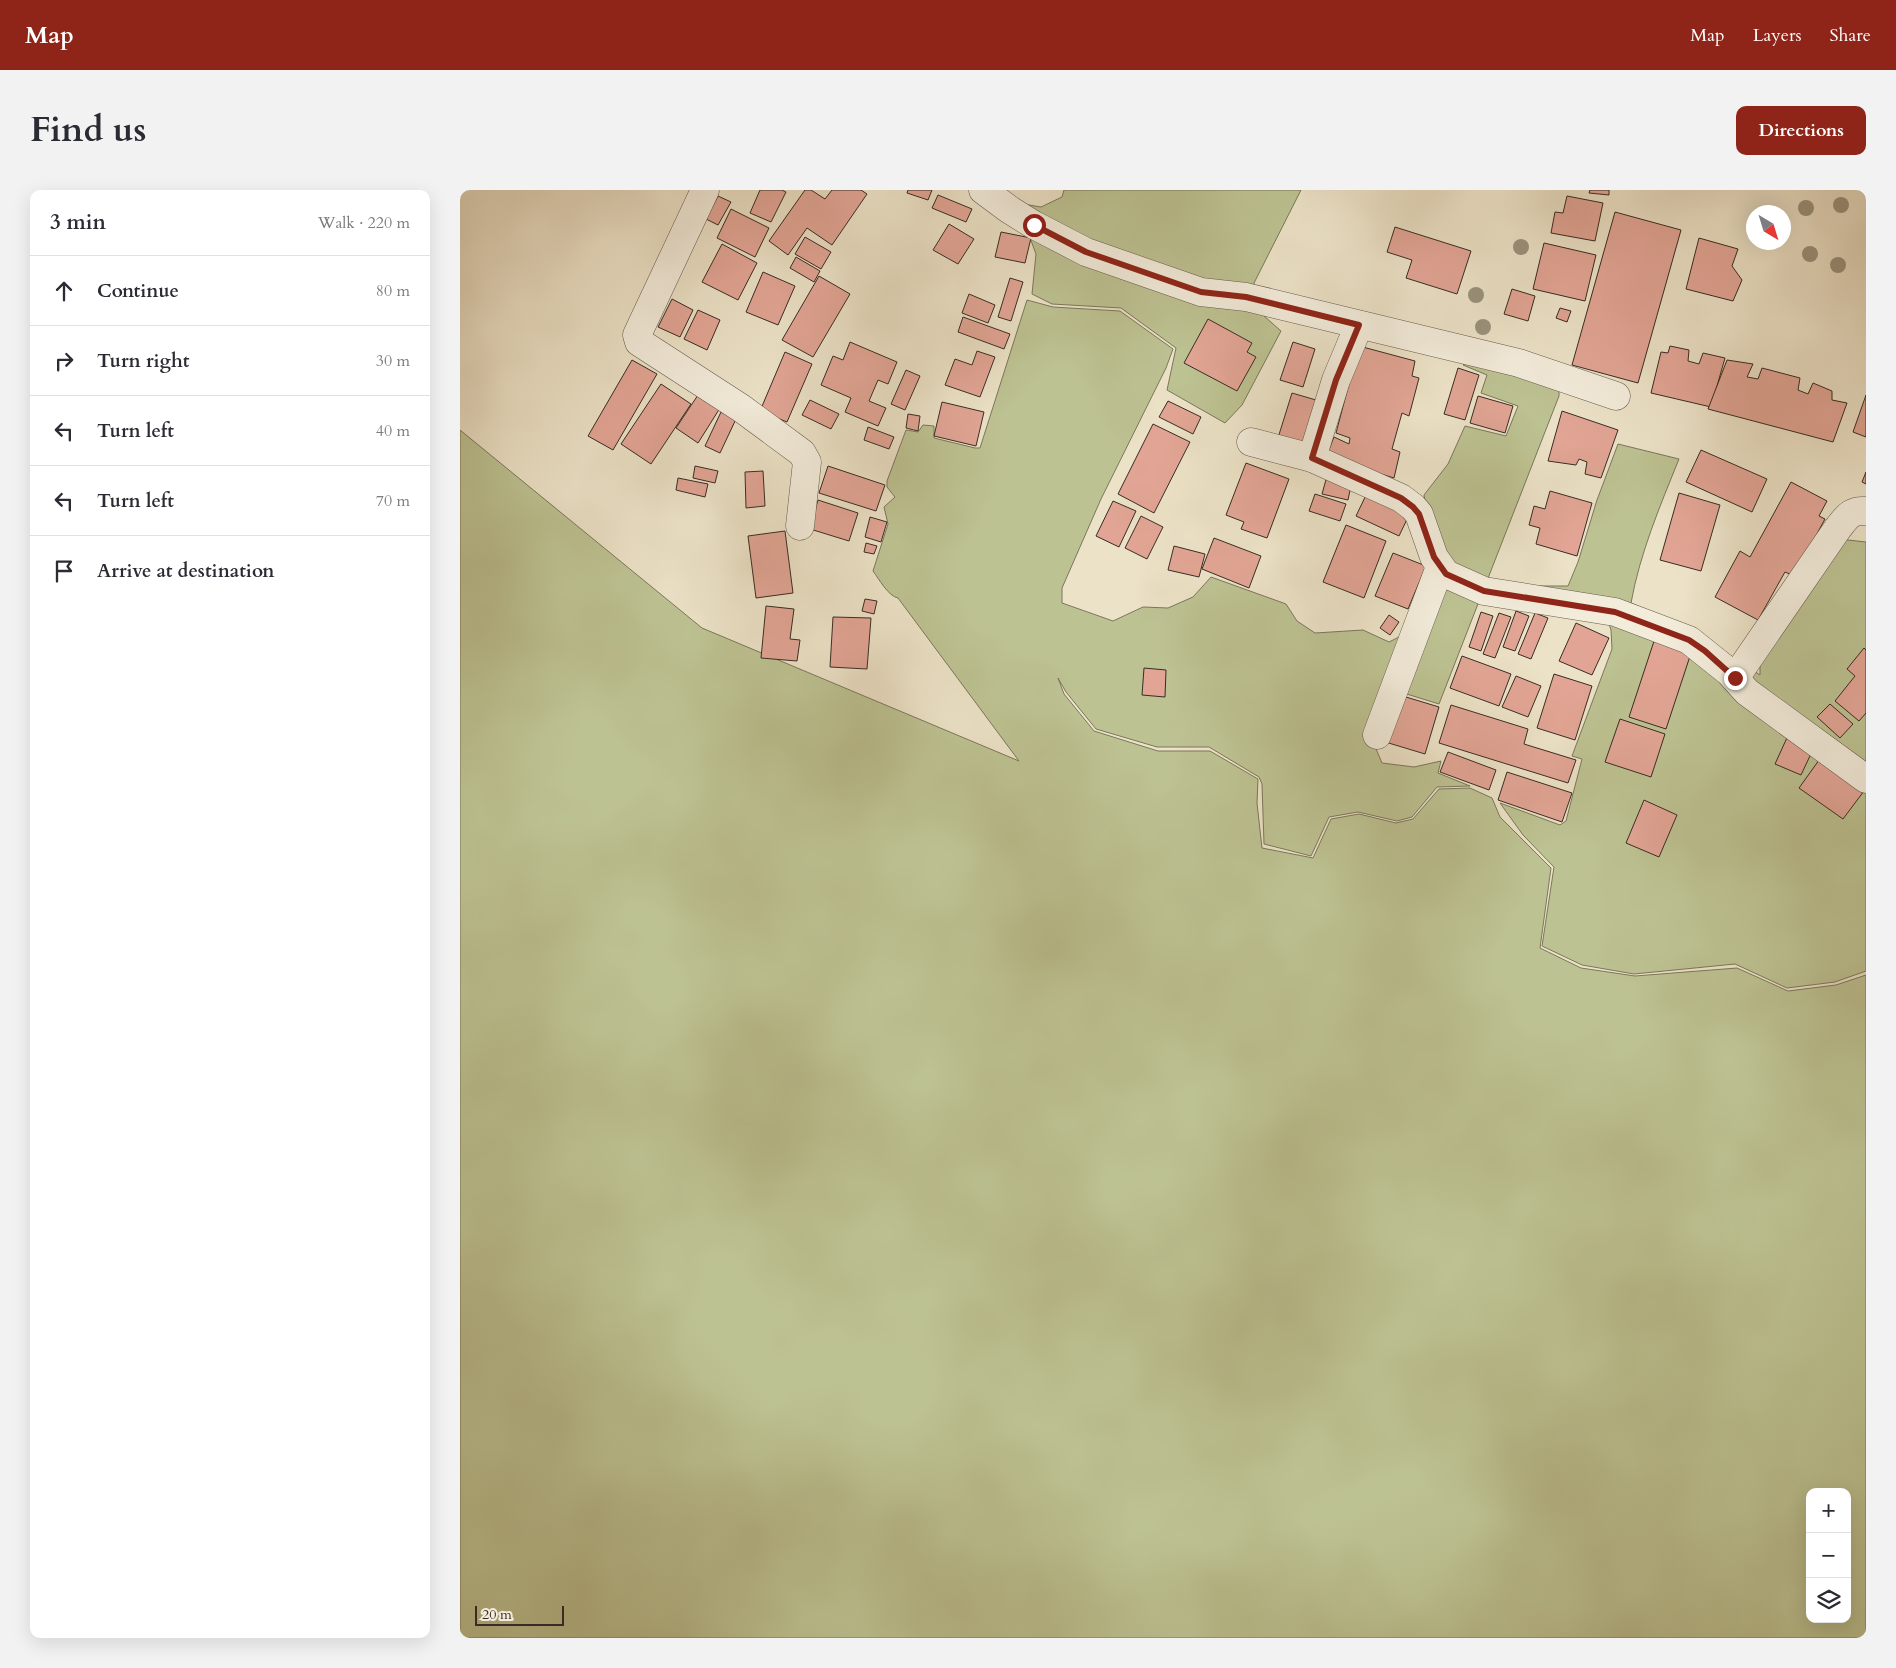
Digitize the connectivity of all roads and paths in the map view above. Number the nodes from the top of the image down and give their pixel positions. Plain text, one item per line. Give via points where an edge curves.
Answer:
1 (705, 190) edge
2 (983, 190) edge
3 (1359, 325) junction
4 (1616, 396) dead end
5 (1250, 442) dead end
6 (1312, 458) junction
7 (1866, 511) edge
8 (800, 526) dead end
9 (1440, 567) junction
10 (1735, 678) junction
11 (1378, 735) dead end
12 (1866, 779) edge

1 - 8 street via 637,335 639,342 802,452 807,462
2 - 3 street via 1034,225 1086,252 1201,292 1246,297
3 - 4 street via 1519,363
3 - 6 street via 1336,380
5 - 6 street
6 - 9 street via 1401,498 1413,507 1419,514
7 - 10 street via 1856,510 1838,528
9 - 10 street via 1446,574 1484,591 1615,612 1689,640
9 - 11 street
10 - 12 street via 1747,692

